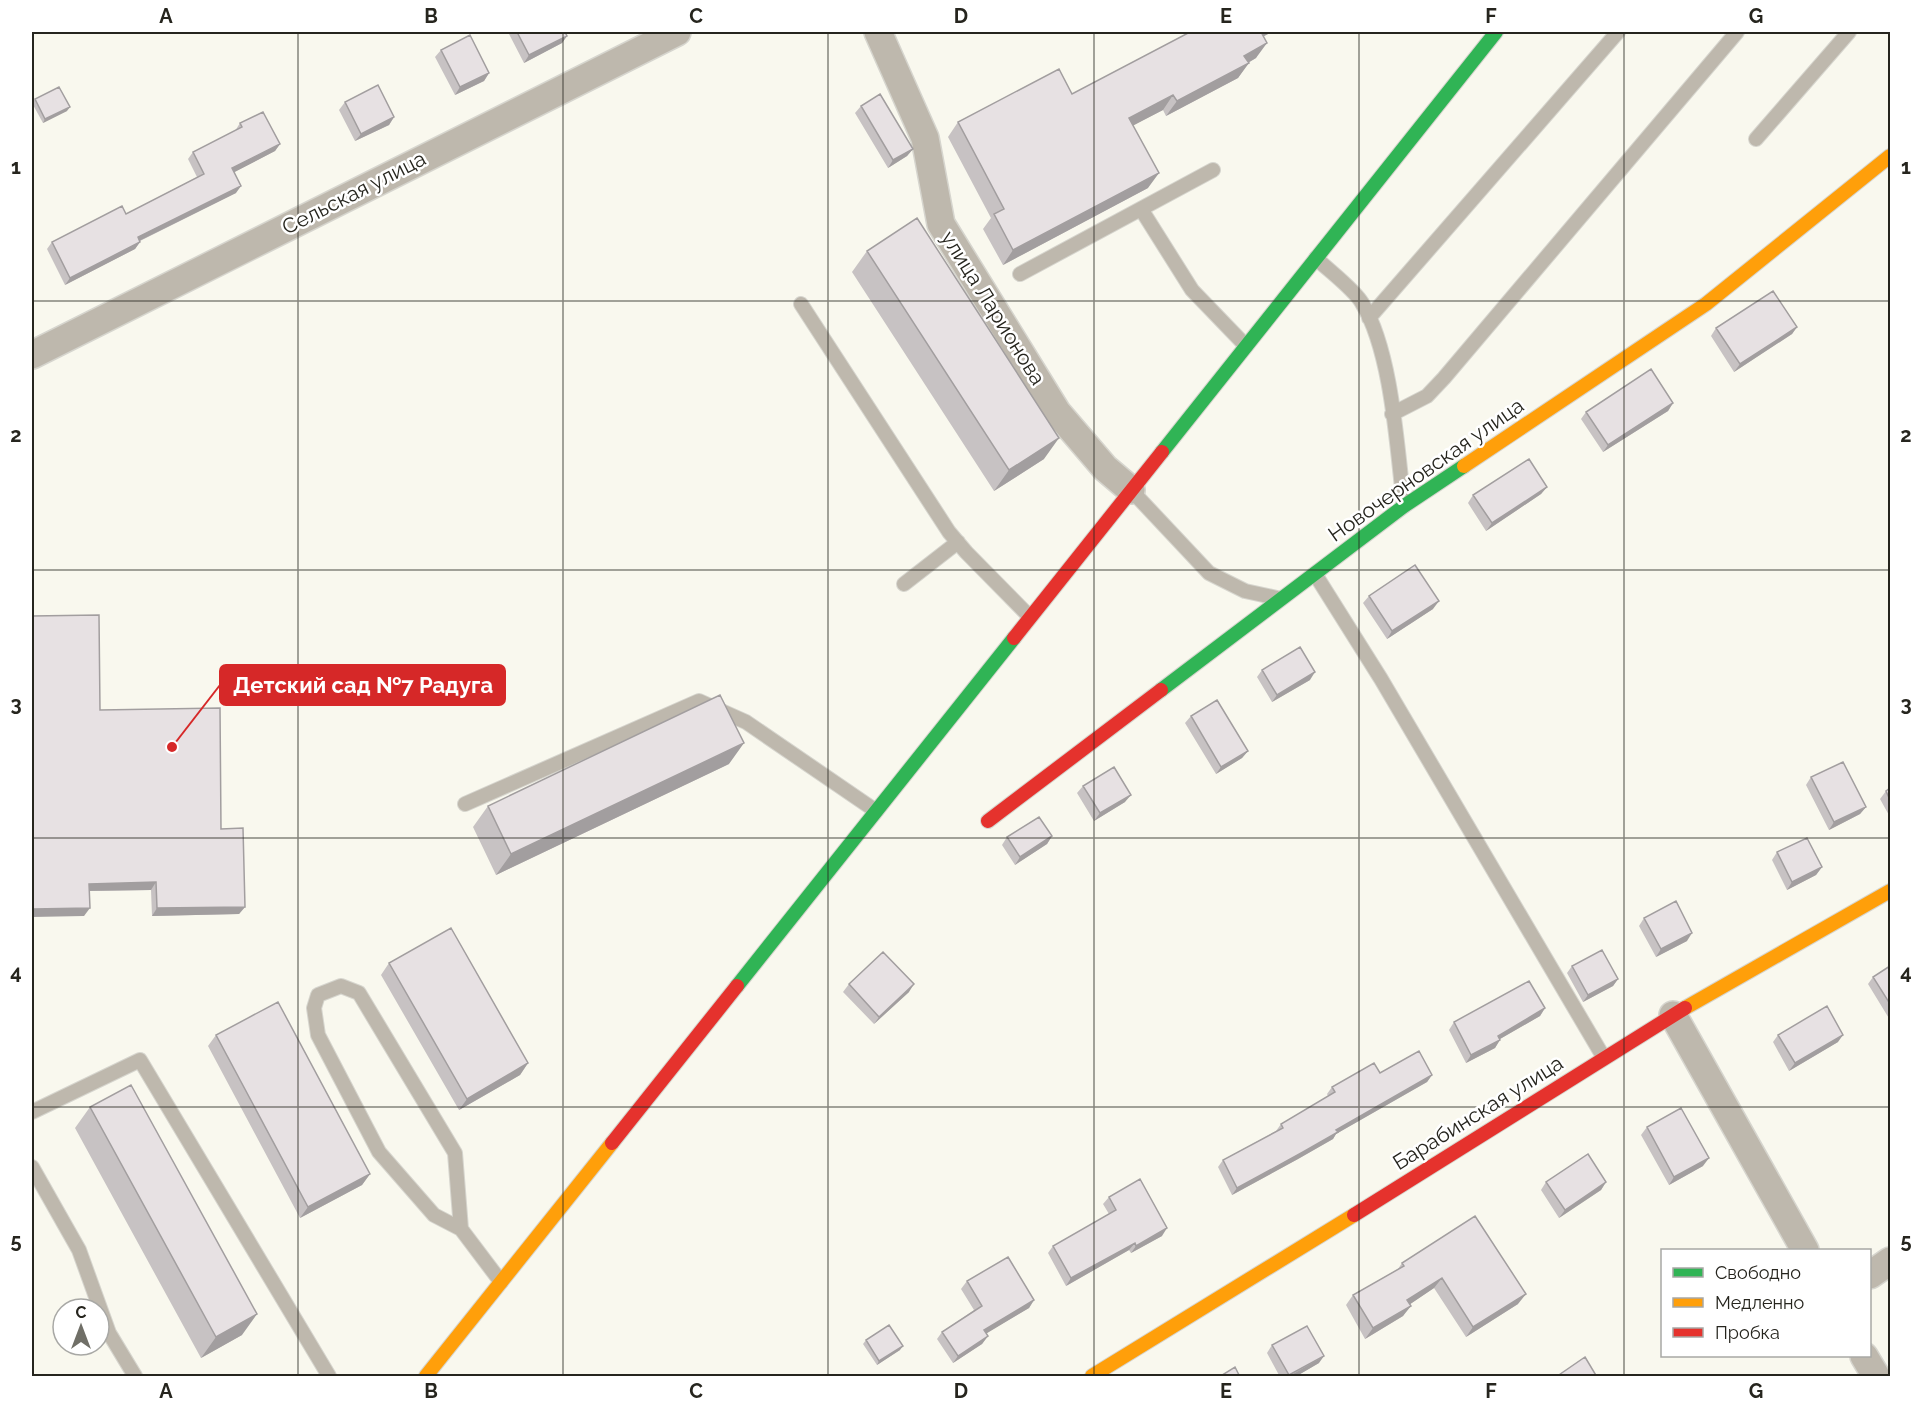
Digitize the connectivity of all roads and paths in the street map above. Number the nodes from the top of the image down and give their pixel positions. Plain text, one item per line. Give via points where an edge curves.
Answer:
1 (677, 32) edge
2 (878, 32) edge
3 (1496, 32) edge
4 (1618, 32) edge
5 (1737, 32) edge
6 (1849, 32) edge
7 (1756, 139) dead end
8 (1890, 156) edge
9 (1214, 170) dead end
10 (1142, 209) junction
11 (1316, 258) junction
12 (1020, 274) edge
13 (801, 304) dead end
14 (1369, 318) junction
15 (1246, 346) junction
16 (32, 355) edge
17 (1392, 414) junction
18 (1131, 490) junction
19 (1404, 506) junction
20 (957, 542) junction
21 (1315, 574) junction
22 (904, 584) dead end
23 (1282, 599) junction
24 (1030, 617) junction
25 (465, 804) dead end
26 (876, 811) junction
27 (988, 822) dead end
28 (1890, 891) edge
29 (1673, 1015) junction
30 (1604, 1058) junction
31 (32, 1112) edge
32 (32, 1167) edge
33 (461, 1229) junction
34 (1804, 1249) edge
35 (1890, 1261) edge
36 (1871, 1274) edge
37 (501, 1282) junction
38 (1865, 1357) edge
39 (130, 1375) edge
40 (329, 1377) edge
41 (426, 1377) edge
42 (1092, 1377) edge
43 (1876, 1377) edge

1 - 16 street, Сельская улица
2 - 18 street, улица Ларионова via 925,138 941,224 1057,412
3 - 11 street
4 - 14 lane
5 - 17 lane via 1444,378 1427,396
6 - 7 lane
8 - 19 street, Новочерновская улица via 1706,304
9 - 10 lane
10 - 12 lane
10 - 15 lane via 1192,290
11 - 14 lane via 1361,301
11 - 15 street
13 - 20 lane
14 - 17 lane
15 - 18 street
17 - 19 lane
18 - 23 lane via 1209,573 1245,591
18 - 24 street
19 - 21 street, Новочерновская улица
20 - 22 lane
20 - 24 lane
21 - 23 street, Новочерновская улица
21 - 30 lane
23 - 27 street, Новочерновская улица
24 - 26 street
25 - 26 lane via 699,701 746,722
26 - 37 street
28 - 29 street, Барабинская улица
29 - 30 street, Барабинская улица
29 - 34 street
30 - 42 street, Барабинская улица
31 - 40 lane via 140,1060
32 - 39 lane via 79,1250 109,1333
33 - 33 lane via 434,1215 379,1152 318,1035 314,1008 318,995 341,986 359,993 378,1023 455,1153
33 - 37 lane
35 - 36 street
37 - 41 street
38 - 43 street

